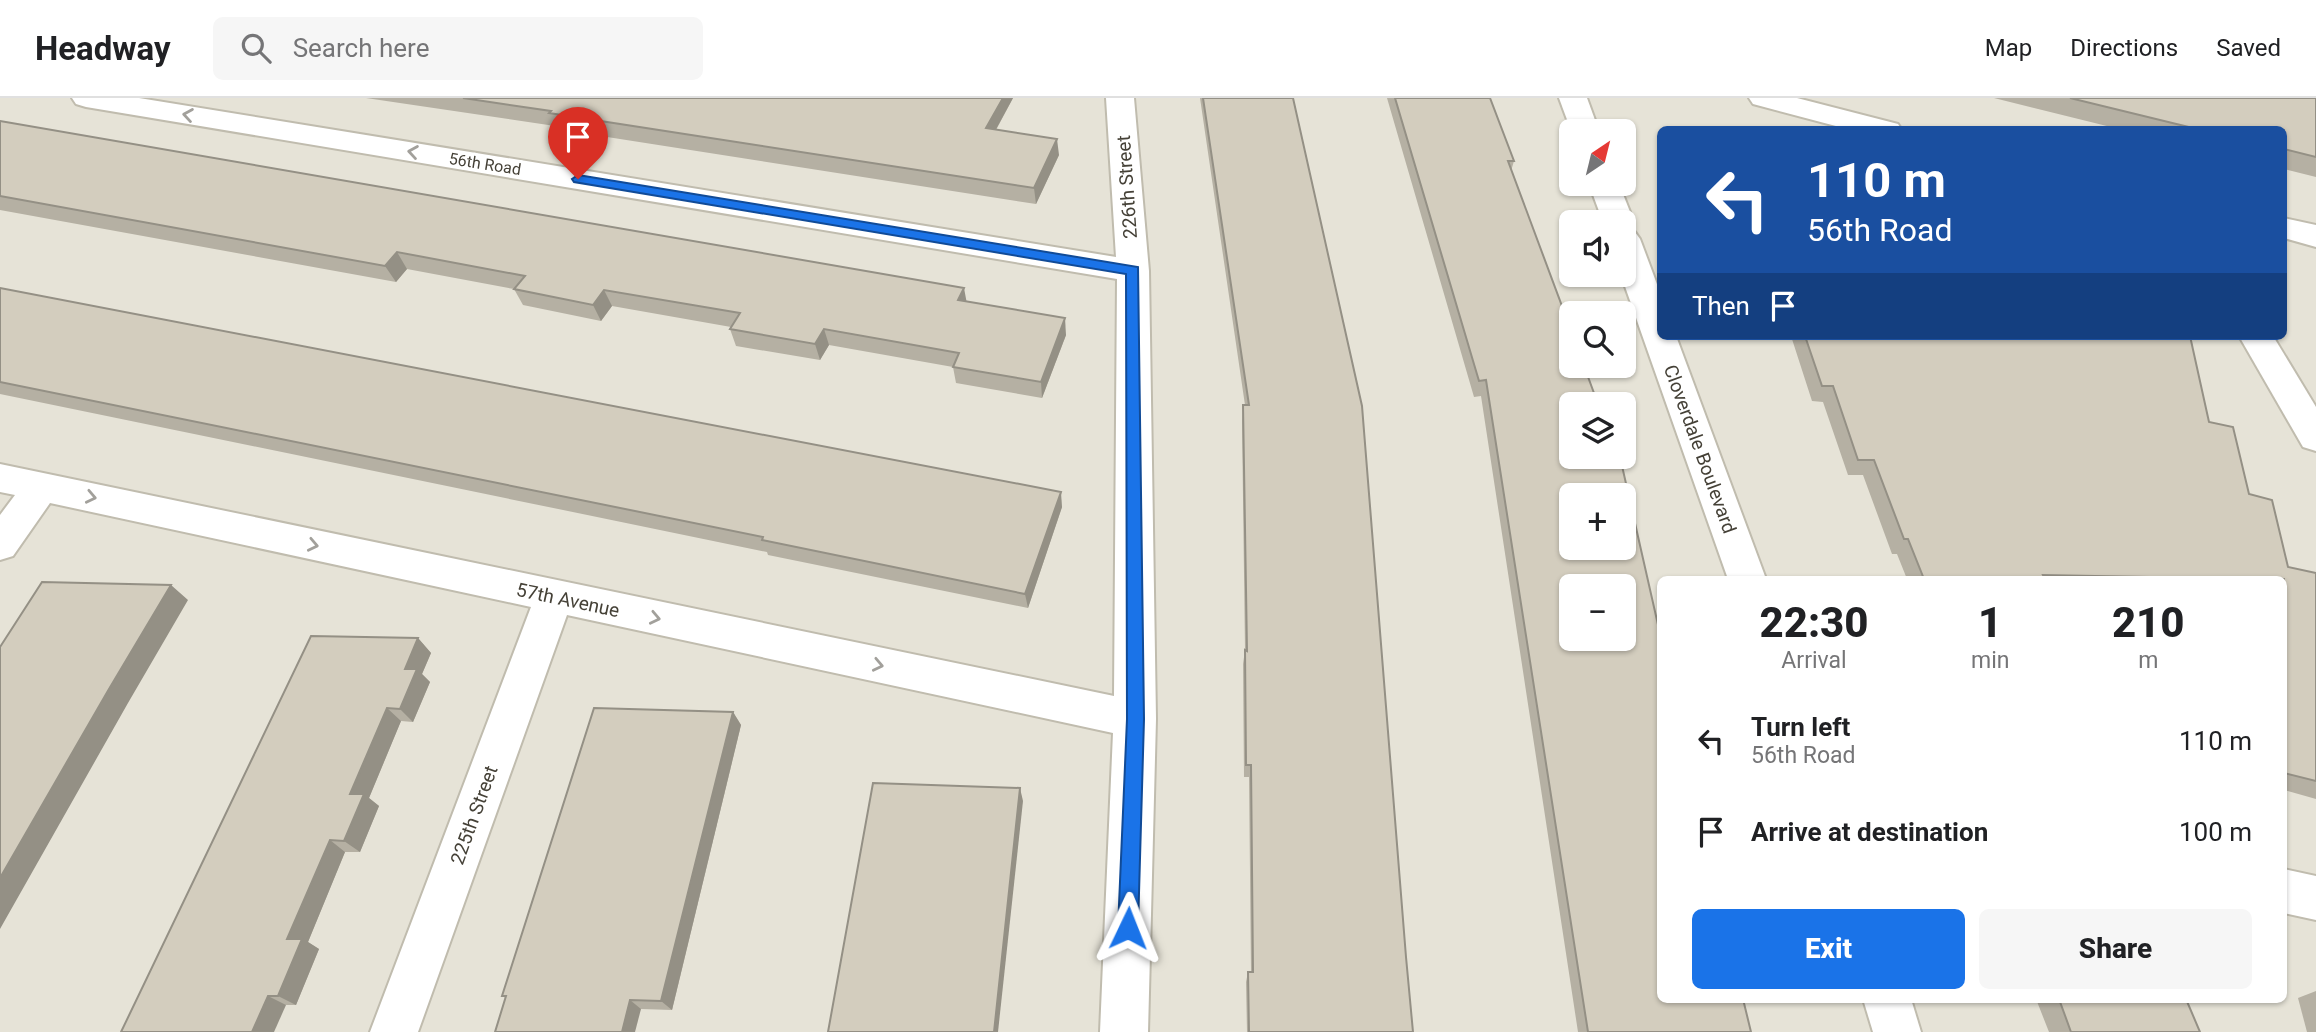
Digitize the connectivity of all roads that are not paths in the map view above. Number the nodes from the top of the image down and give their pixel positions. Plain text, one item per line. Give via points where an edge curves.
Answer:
1 (86, 98) edge
2 (1120, 98) edge
3 (1573, 98) edge
4 (1763, 98) edge
5 (1581, 119) edge
6 (1872, 126) edge
7 (2287, 229) edge
8 (2316, 236) edge
9 (1133, 271) junction
10 (1636, 272) edge
11 (1657, 330) edge
12 (1661, 340) edge
13 (2258, 340) edge
14 (2316, 437) edge
15 (0, 478) edge
16 (41, 487) junction
17 (0, 545) edge
18 (1746, 576) edge
19 (554, 597) junction
20 (1136, 719) junction
21 (2287, 892) edge
22 (2316, 898) edge
23 (1888, 1003) edge
24 (394, 1032) edge
25 (1124, 1032) edge
26 (1897, 1032) edge

9 -> 1 street, 56th Road
2 - 9 street, 226th Street
3 - 5 street
4 - 6 street
7 - 8 street
9 - 20 street, 226th Street
10 - 11 street, Cloverdale Boulevard
12 - 18 street, Cloverdale Boulevard
13 - 14 street
15 - 16 street, 57th Avenue
16 - 17 street
16 -> 19 street, 57th Avenue
19 -> 20 street, 57th Avenue
19 - 24 street, 225th Street
20 - 25 street, 226th Street
21 - 22 street
23 - 26 street

